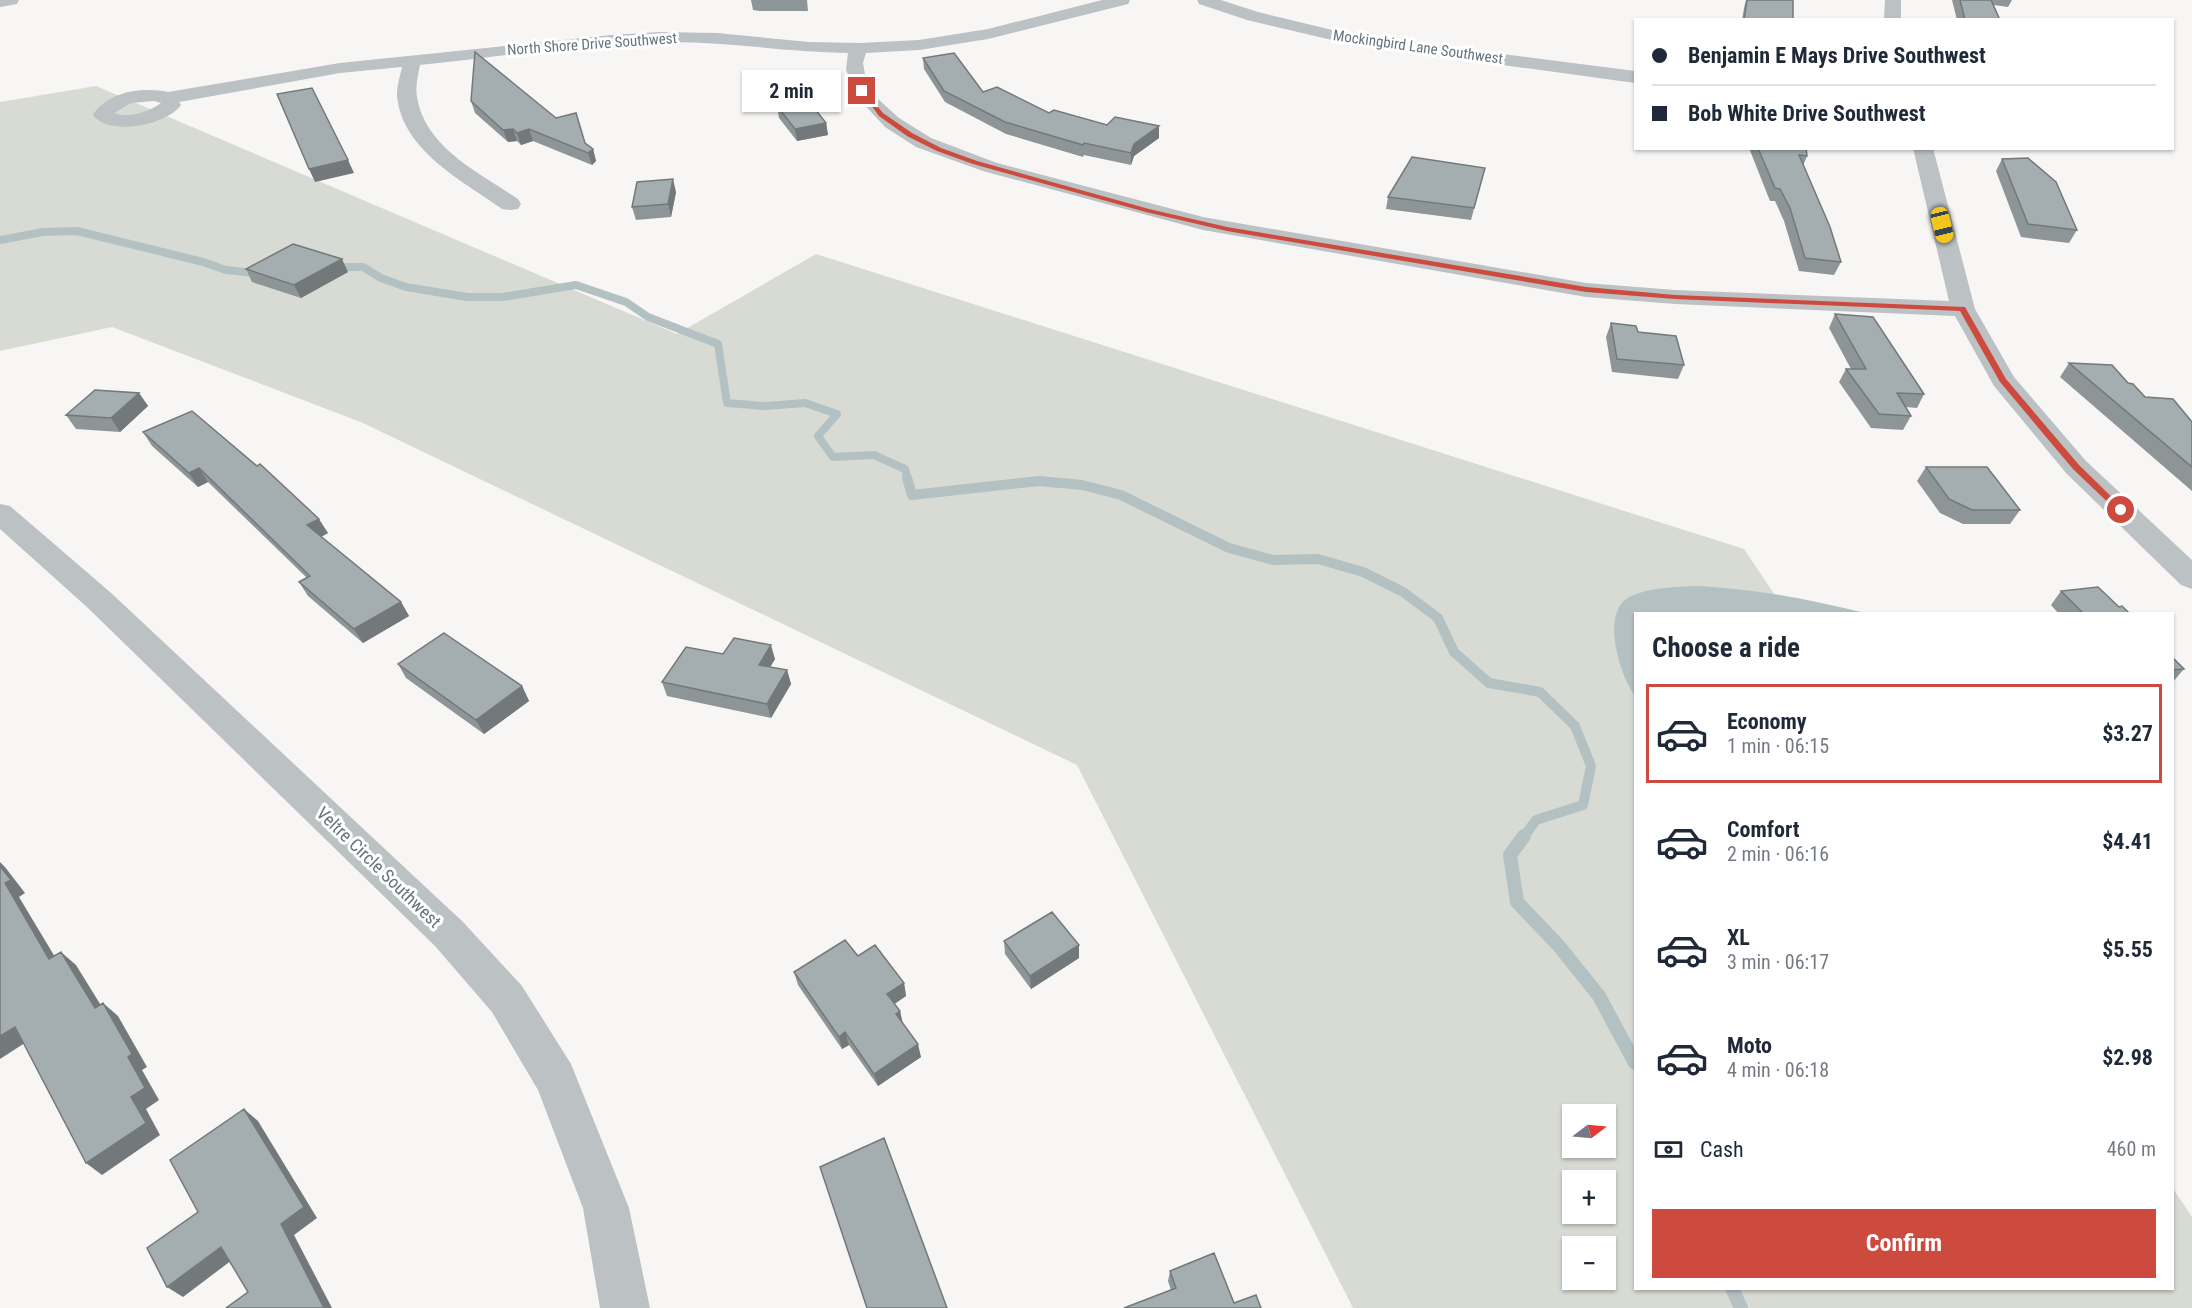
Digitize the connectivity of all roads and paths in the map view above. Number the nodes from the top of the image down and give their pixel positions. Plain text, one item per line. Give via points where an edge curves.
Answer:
1 (11, 0) edge
2 (1122, 0) edge
3 (1205, 0) edge
4 (1893, 0) edge
5 (0, 2) edge
6 (1892, 18) edge
7 (860, 48) junction
8 (412, 60) junction
9 (1634, 77) edge
10 (168, 98) dead end
11 (1923, 150) edge
12 (510, 204) dead end
13 (1963, 309) junction
14 (0, 513) edge
15 (2192, 578) edge
16 (625, 1308) edge

1 - 5 street
2 - 7 street, North Shore Drive Southwest via 988,34 919,45
3 - 9 street, Mockingbird Lane Southwest via 1349,39
4 - 6 street
7 - 8 street, North Shore Drive Southwest via 660,37
7 - 13 street via 853,65 862,91 881,114 909,135 975,162 1170,217 1586,290
8 - 10 street, North Shore Drive Southwest via 340,68
8 - 12 street via 407,96 415,126 437,152
11 - 13 street
13 - 15 street via 2003,380 2076,467
14 - 16 street, Veltre Circle Southwest via 99,600 441,926 507,999 556,1079 602,1197

